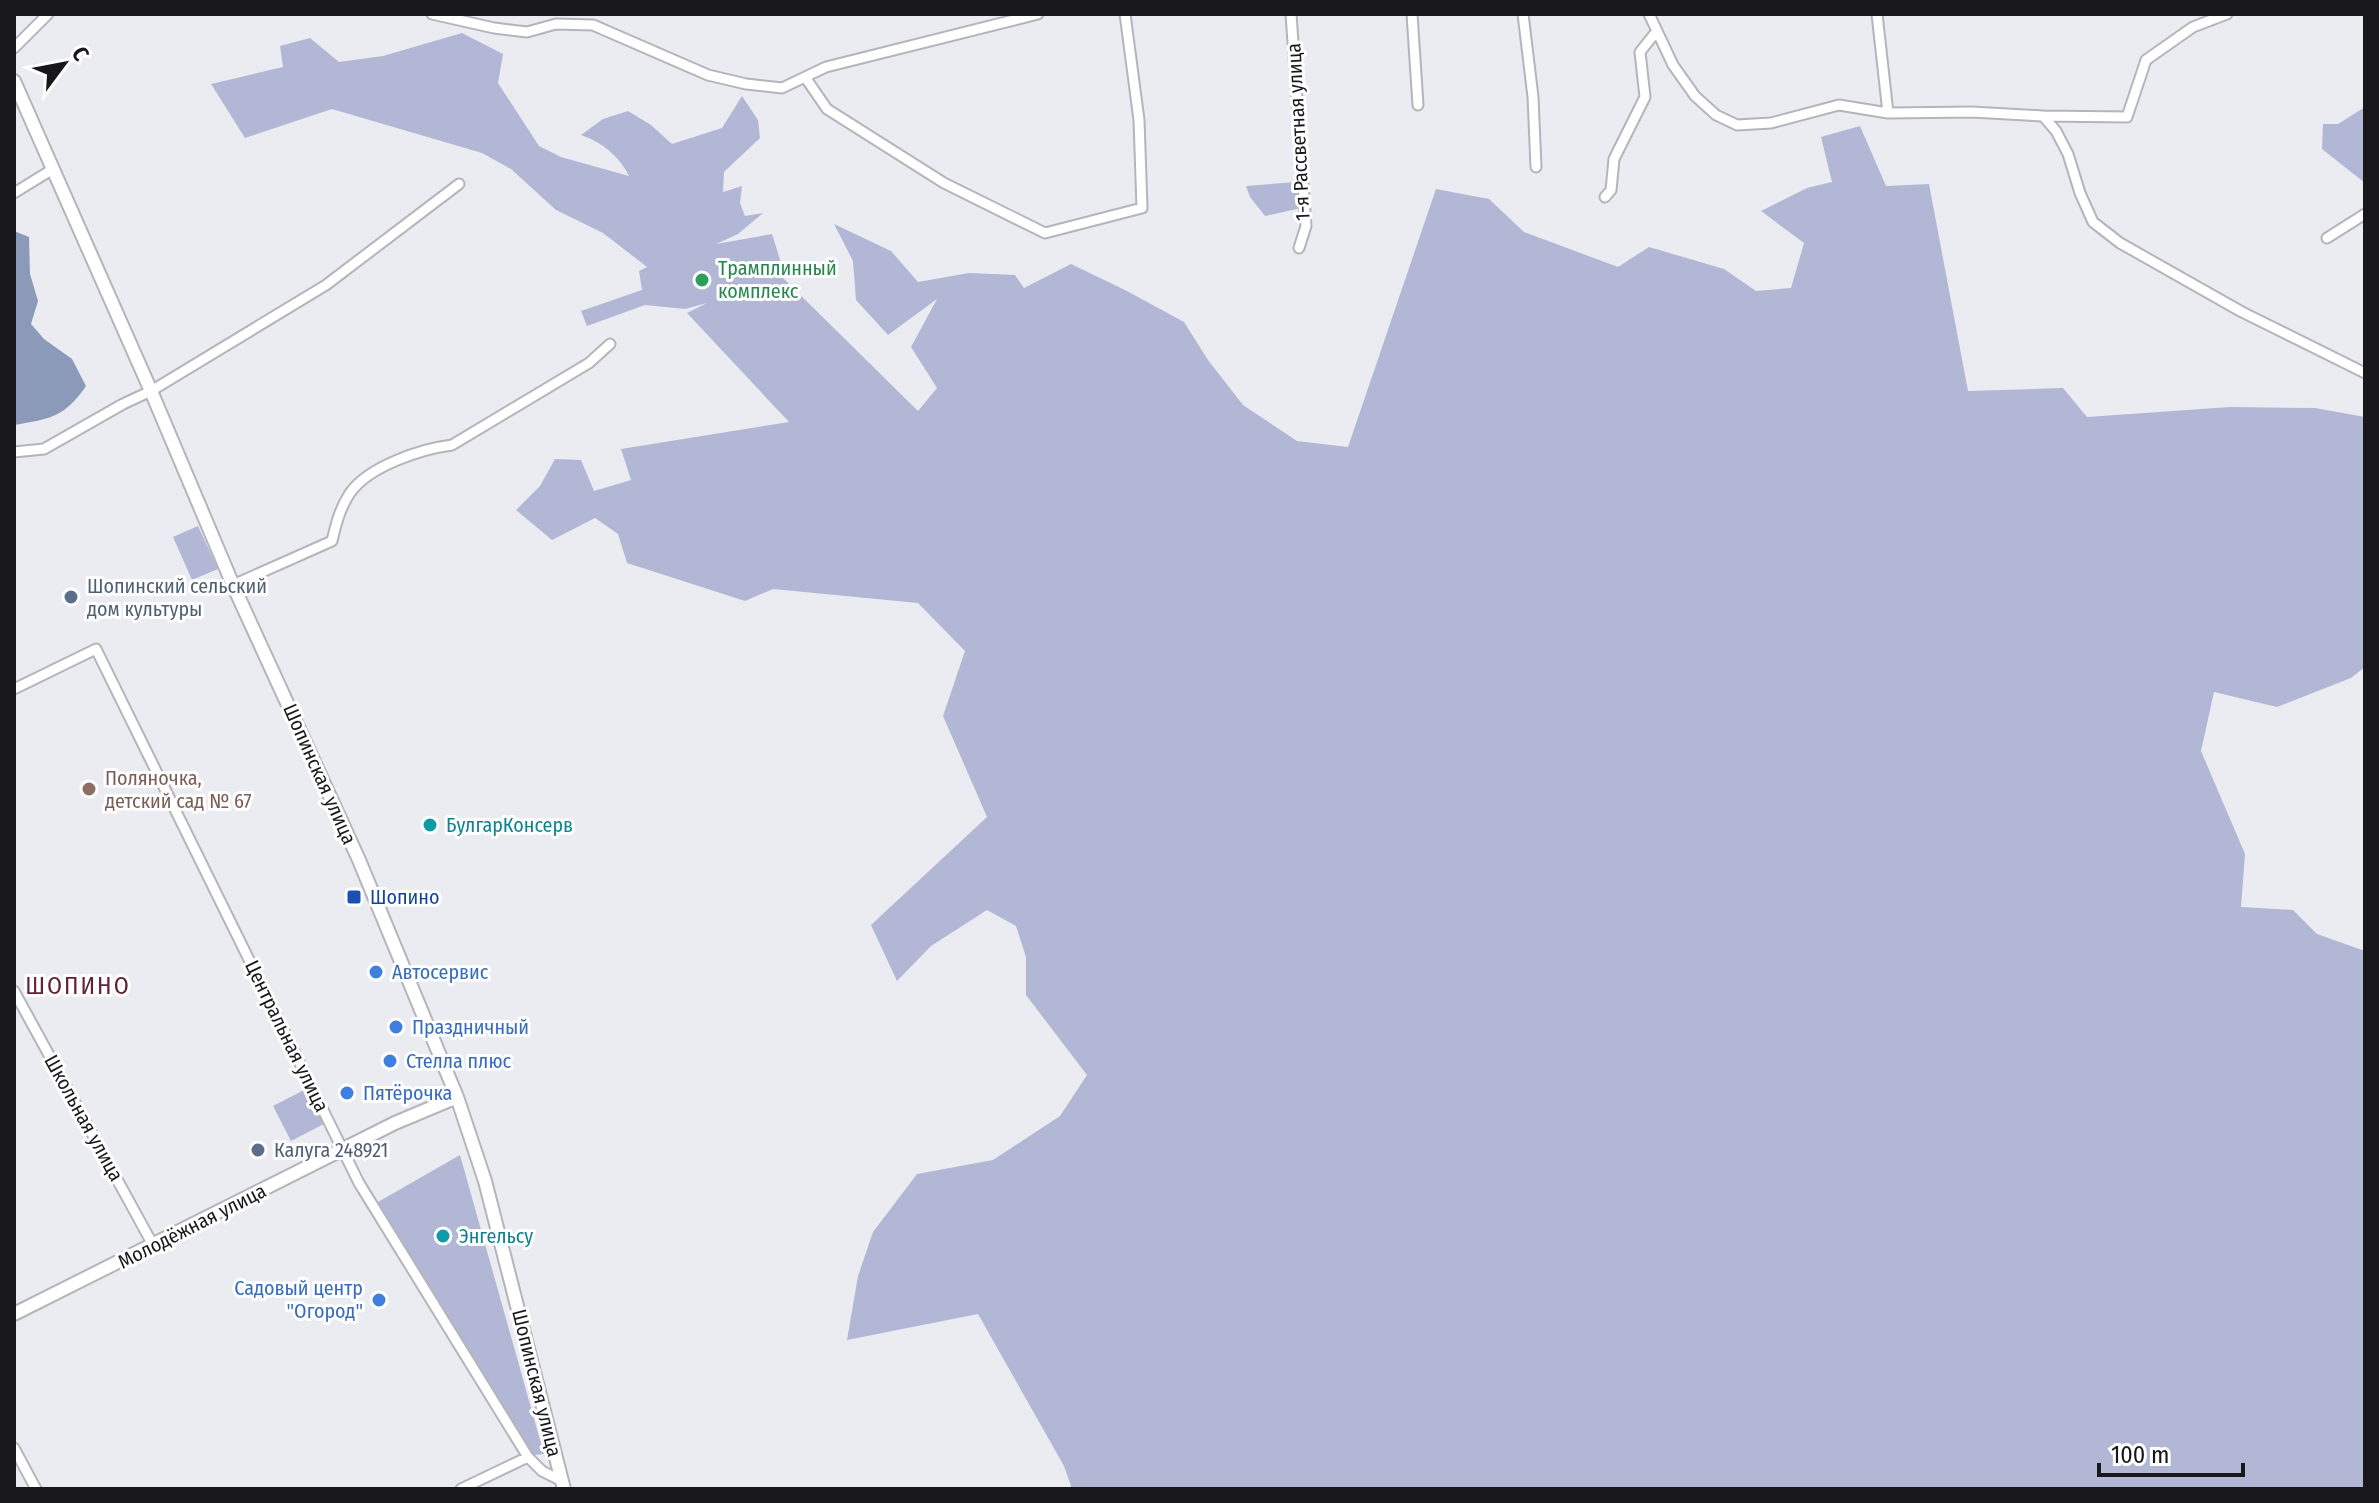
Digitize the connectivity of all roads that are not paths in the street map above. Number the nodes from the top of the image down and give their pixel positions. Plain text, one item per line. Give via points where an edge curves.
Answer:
1 (48, 14) edge
2 (432, 14) edge
3 (1038, 14) edge
4 (1125, 14) edge
5 (1291, 14) edge
6 (1412, 14) edge
7 (1523, 14) edge
8 (1649, 14) edge
9 (1877, 14) edge
10 (2227, 14) edge
11 (1656, 32) junction
12 (14, 48) edge
13 (805, 77) junction
14 (14, 81) edge
15 (1418, 105) dead end
16 (1888, 113) junction
17 (2043, 116) junction
18 (1536, 167) dead end
19 (53, 169) junction
20 (459, 184) dead end
21 (14, 193) edge
22 (1605, 197) dead end
23 (2365, 214) edge
24 (2327, 238) dead end
25 (1299, 248) dead end
26 (610, 344) dead end
27 (2365, 373) edge
28 (151, 391) junction
29 (14, 452) edge
30 (233, 585) junction
31 (14, 689) edge
32 (14, 991) edge
33 (457, 1097) junction
34 (342, 1149) junction
35 (153, 1245) junction
36 (14, 1314) edge
37 (14, 1448) edge
38 (528, 1457) junction
39 (563, 1485) edge
40 (36, 1489) edge
41 (461, 1489) edge

1 - 12 street
2 - 13 street via 527,32 556,24 593,25 708,75 746,84 782,88
3 - 13 street via 826,67
4 - 13 street via 1139,120 1142,208 1045,233 944,183 827,109
5 - 25 street, 1-я Рассветная улица via 1306,226
6 - 15 street
7 - 18 street
8 - 11 street
9 - 16 street
10 - 17 street via 2193,27 2146,60 2127,117
11 - 16 street via 1695,96 1737,125 1771,123 1839,105
11 - 22 street via 1640,52 1645,97 1614,159 1611,190
14 - 19 street, Шопинская улица
16 - 17 street
17 - 27 street via 2068,154 2093,222 2120,243 2242,312
19 - 21 street
19 - 28 street, Шопинская улица
20 - 28 street via 326,285
23 - 24 street
26 - 30 street via 589,363 452,445 428,448 374,472 351,491 332,541
28 - 29 street via 44,449
28 - 30 street, Шопинская улица
30 - 33 street, Шопинская улица via 359,860
31 - 34 street, Центральная улица via 96,649
32 - 35 street, Школьная улица
33 - 34 street, Молодёжная улица
33 - 39 street, Шопинская улица via 485,1181
34 - 35 street, Молодёжная улица
34 - 38 street, Центральная улица via 382,1223
35 - 36 street, Молодёжная улица
37 - 40 street
38 - 39 street, Центральная улица
38 - 41 street

